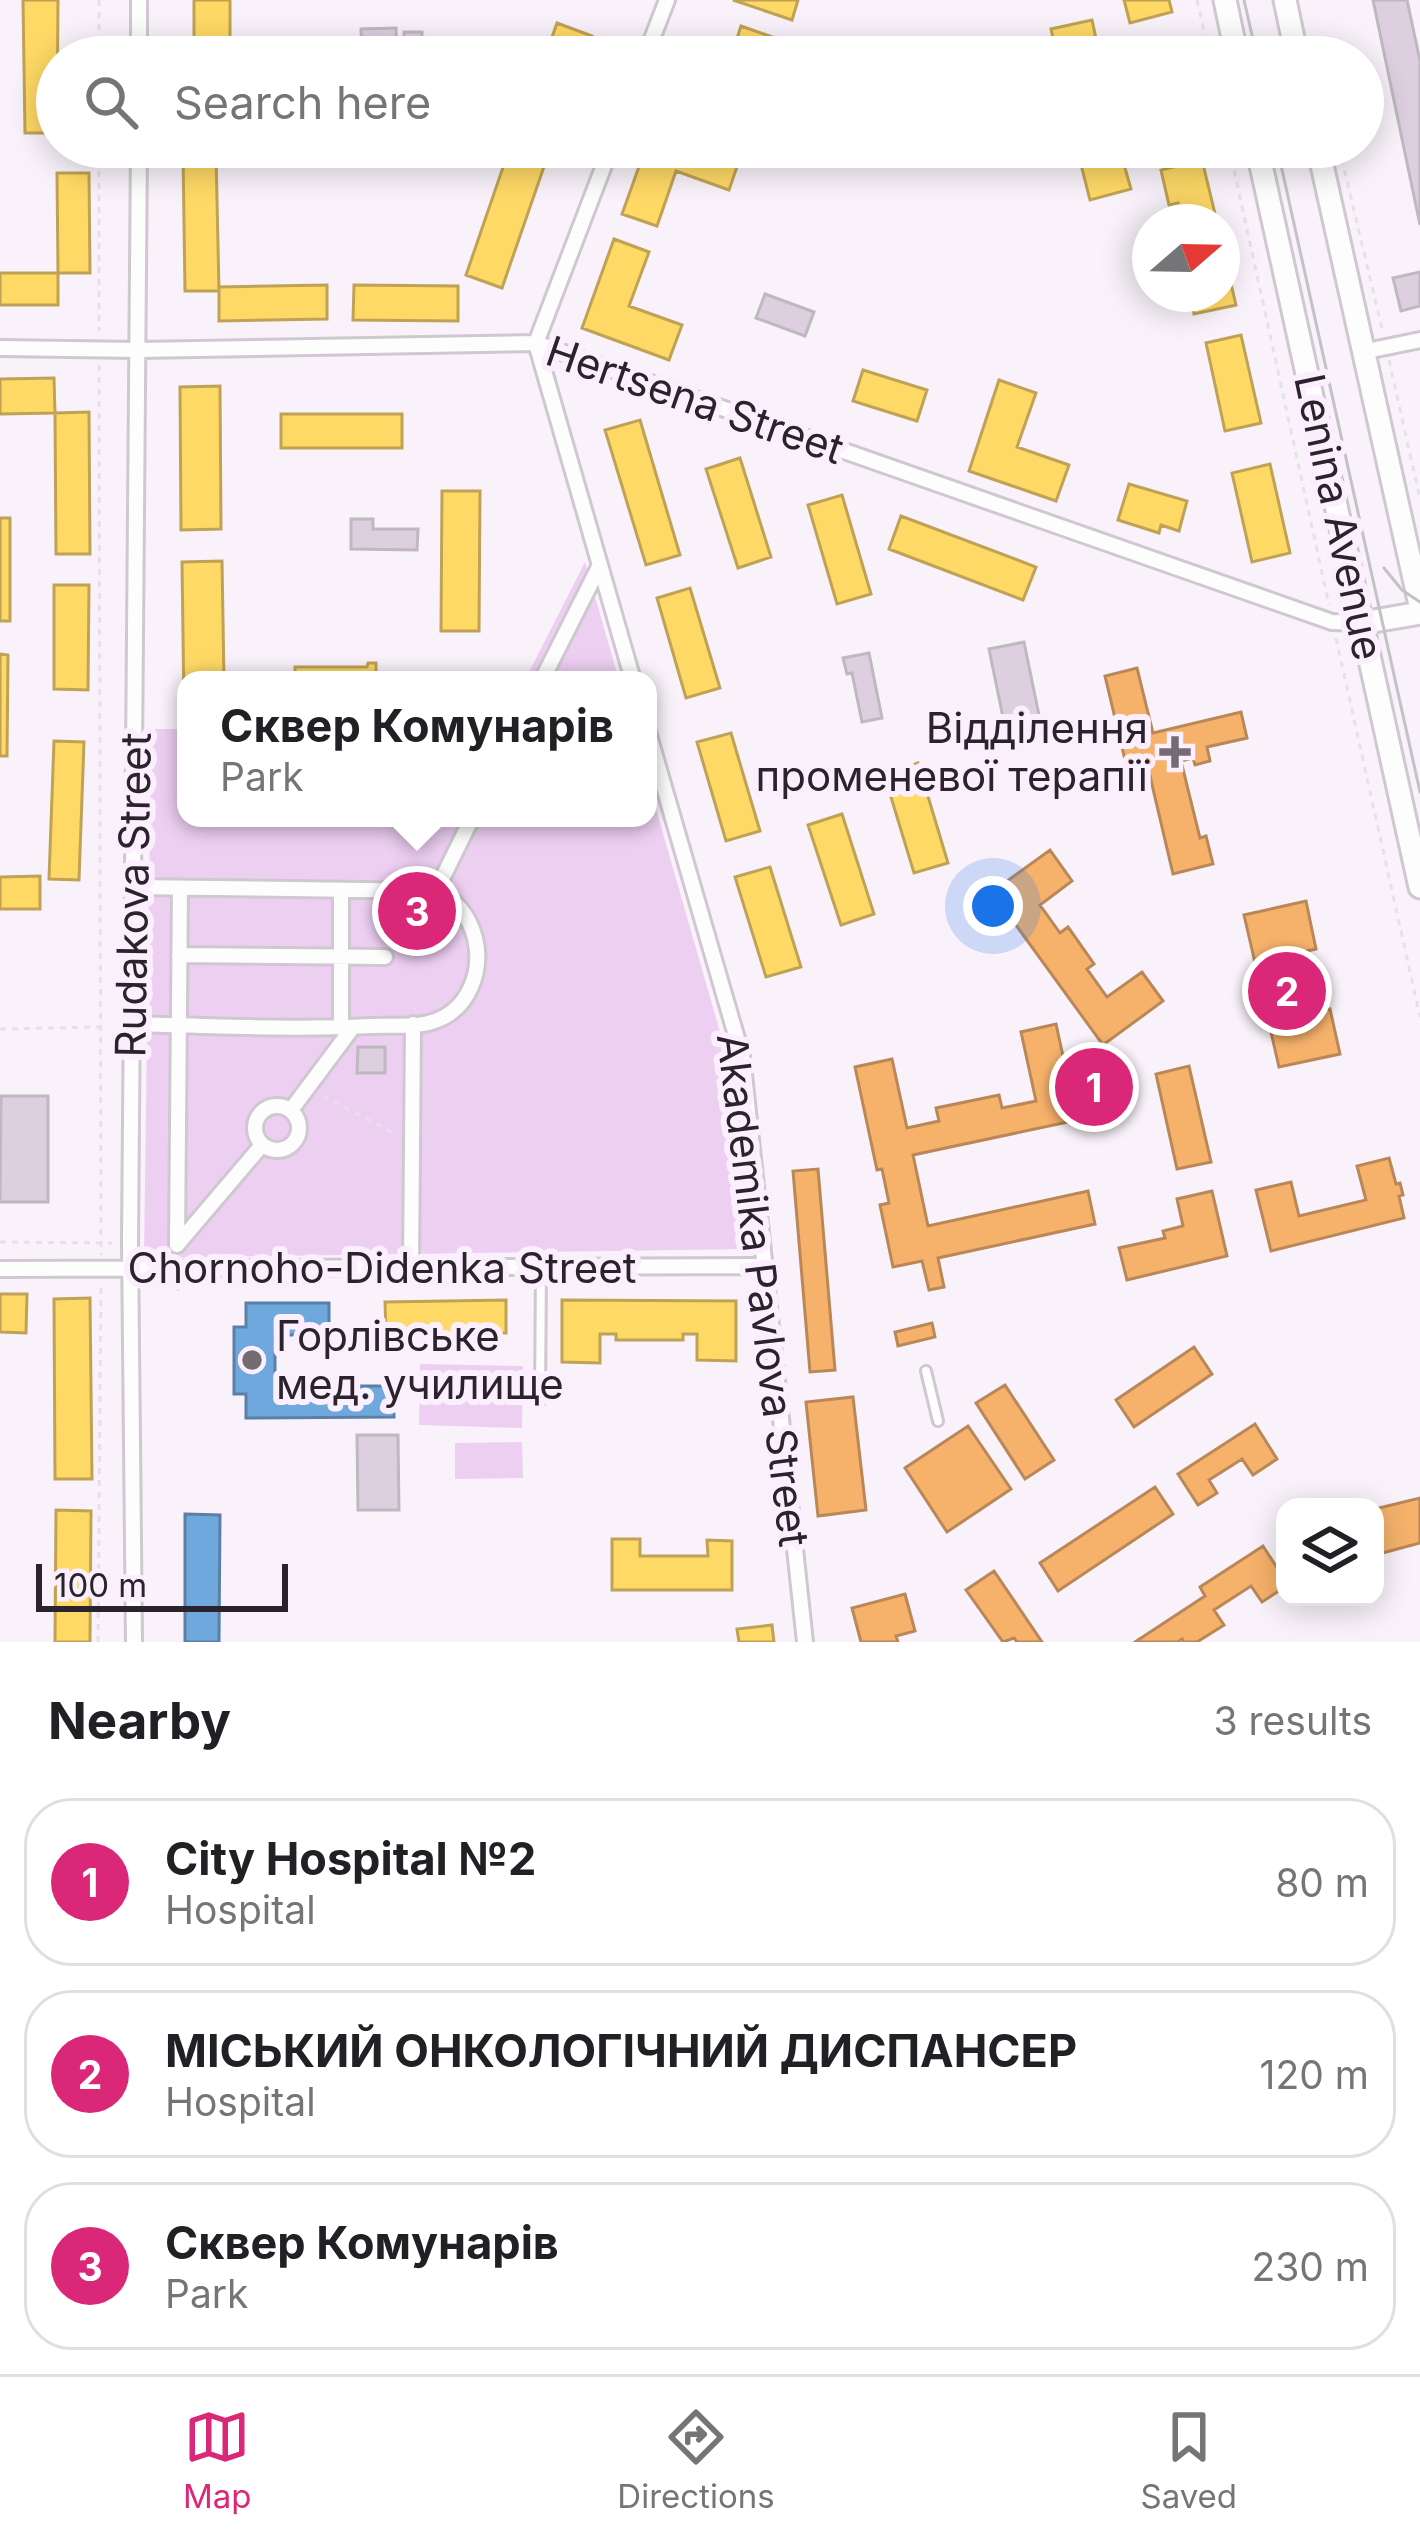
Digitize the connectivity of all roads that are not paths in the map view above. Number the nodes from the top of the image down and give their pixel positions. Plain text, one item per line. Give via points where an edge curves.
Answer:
1 (139, 0) edge
2 (667, 0) edge
3 (1225, 0) edge
4 (1285, 0) edge
5 (139, 36) edge
6 (653, 36) edge
7 (1233, 36) edge
8 (1293, 36) edge
9 (139, 168) edge
10 (603, 168) edge
11 (1262, 168) edge
12 (1323, 168) edge
13 (1420, 340) edge
14 (536, 343) junction
15 (0, 348) edge
16 (138, 350) junction
17 (1362, 352) junction
18 (600, 565) junction
19 (1420, 609) edge
20 (1362, 623) junction
21 (547, 671) edge
22 (630, 671) edge
23 (657, 763) edge
24 (468, 827) edge
25 (133, 887) junction
26 (1420, 887) edge
27 (179, 888) junction
28 (341, 890) junction
29 (436, 891) junction
30 (179, 955) junction
31 (385, 956) dead end
32 (341, 957) junction
33 (132, 1024) junction
34 (413, 1024) junction
35 (179, 1025) junction
36 (347, 1028) junction
37 (290, 1110) junction
38 (262, 1145) junction
39 (765, 1266) junction
40 (541, 1267) junction
41 (410, 1268) junction
42 (0, 1269) edge
43 (131, 1270) junction
44 (926, 1371) dead end
45 (540, 1401) dead end
46 (938, 1421) dead end
47 (134, 1642) edge
48 (806, 1642) edge

1 - 5 street
2 - 6 street
3 - 7 main road
4 - 8 main road
9 - 16 street, Rudakova Street
10 - 14 street
11 - 20 main road, Lenina Avenue
12 - 17 main road, Lenina Avenue
13 - 17 street
14 - 16 street, Hertsena Street
14 - 18 street
14 - 20 street, Hertsena Street via 1332,622
15 - 16 street, Hertsena Street
16 - 25 street, Rudakova Street
17 - 19 main road, Lenina Avenue
18 - 21 street
18 - 22 street
19 - 20 main road
20 - 26 main road, Lenina Avenue
23 - 39 street, Akademika Pavlova Street via 742,1056
24 - 29 street
25 - 27 street
25 - 33 street, Rudakova Street
27 - 28 street
27 - 30 street
28 - 29 street
28 - 32 street
29 - 34 street via 463,911 478,966 464,1000 436,1021
30 - 32 street
30 - 35 street
31 - 32 street
32 - 36 street
33 - 35 street
33 - 43 street, Rudakova Street
34 - 36 street
34 - 41 street
35 - 36 street
35 - 38 street via 177,1244
36 - 37 street
37 - 38 street via 262,1110 254,1126
37 - 38 street via 299,1123 294,1142 280,1150
39 - 40 street, Chornoho-Didenka Street
39 - 48 street, Akademika Pavlova Street
40 - 41 street, Chornoho-Didenka Street
40 - 45 lane
41 - 43 street, Chornoho-Didenka Street
42 - 43 street, Chornoho-Didenka Street
43 - 47 street, Rudakova Street
44 - 46 lane

